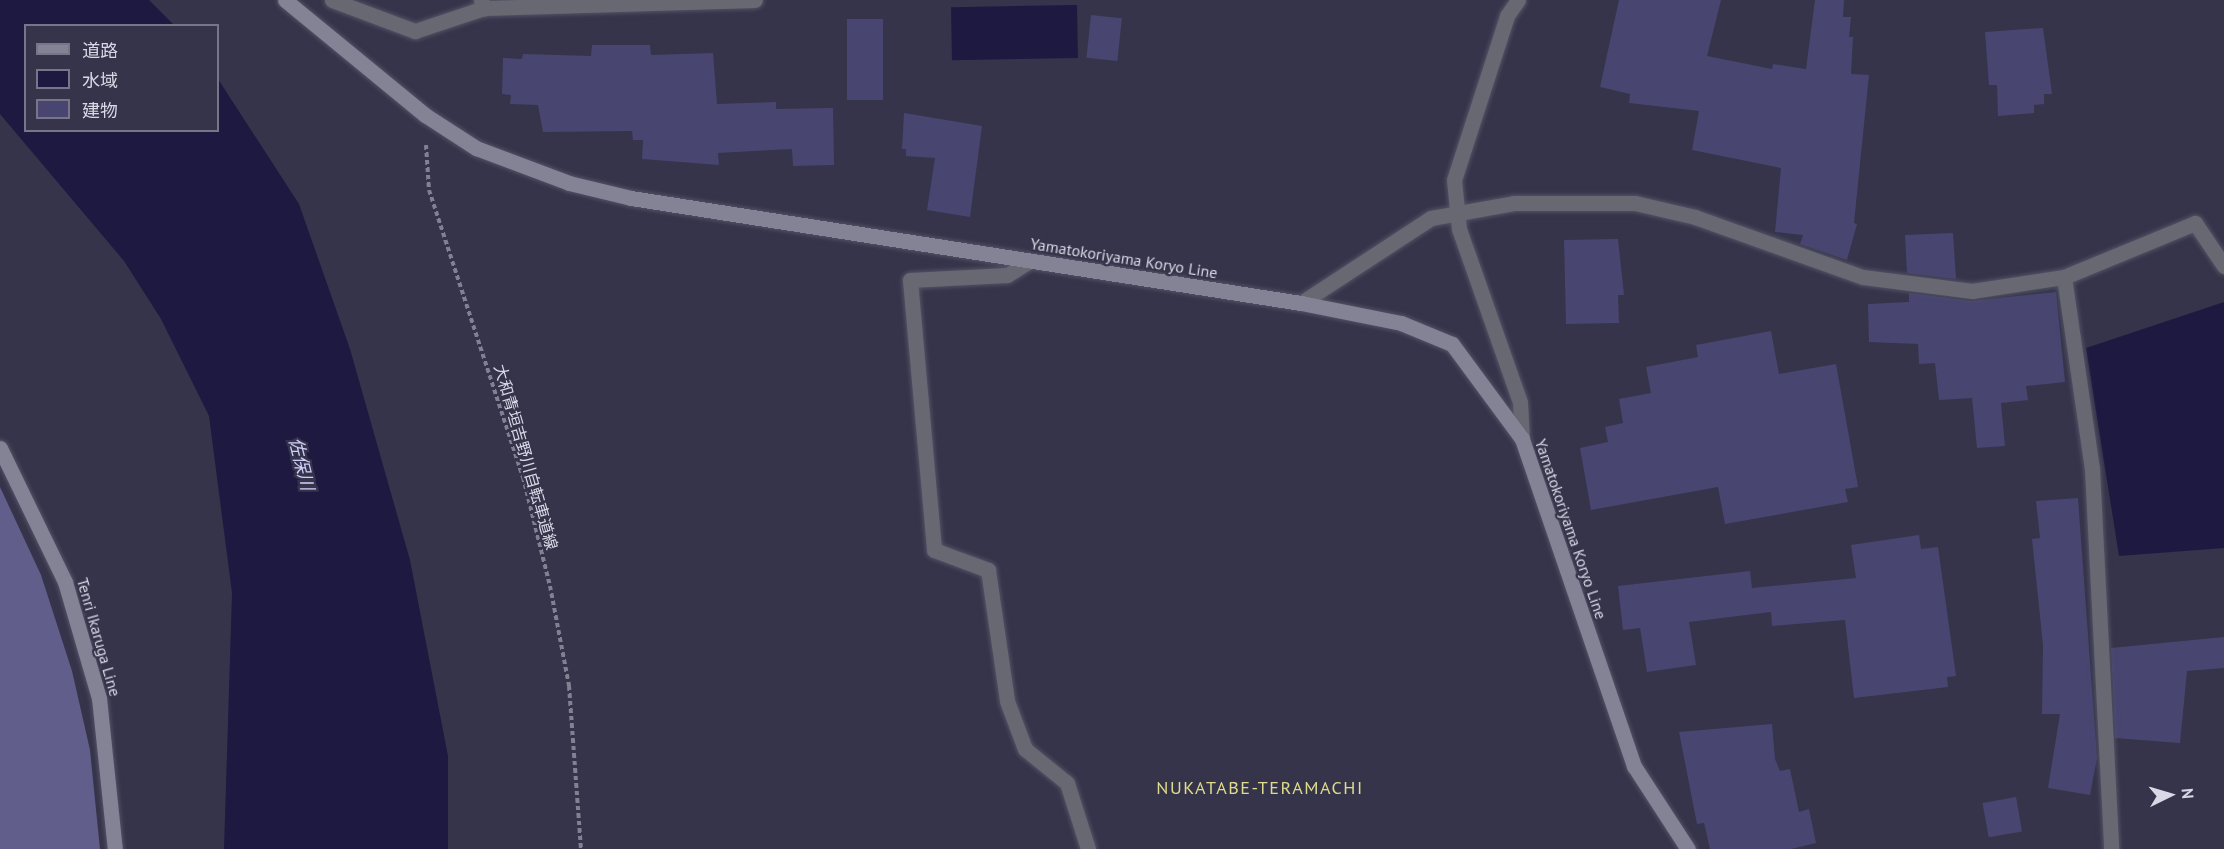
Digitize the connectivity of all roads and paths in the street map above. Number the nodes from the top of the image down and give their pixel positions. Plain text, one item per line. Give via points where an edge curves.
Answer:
1 (285, 0) edge
2 (332, 0) edge
3 (755, 0) edge
4 (1518, 0) edge
5 (483, 4) edge
6 (425, 115) junction
7 (1456, 210) junction
8 (1028, 262) junction
9 (2224, 266) edge
10 (2064, 278) junction
11 (1301, 303) junction
12 (1522, 439) junction
13 (0, 448) edge
14 (115, 849) edge
15 (582, 849) edge
16 (1088, 849) edge
17 (1688, 849) edge
18 (2111, 849) edge

1 - 6 main road, Yamatokoriyama Koryo Line
2 - 5 street via 415,31
3 - 5 street
4 - 7 street via 1507,15 1454,180
6 - 8 main road, Yamatokoriyama Koryo Line via 476,148 569,183 631,198
6 - 15 path, 大和青垣吉野川自転車道線 via 429,190 523,477 550,586 569,686
7 - 10 street via 1515,203 1635,203 1695,217 1863,277 1972,291
7 - 11 street via 1431,218
7 - 12 street via 1520,402
8 - 11 main road, Yamatokoriyama Koryo Line
8 - 16 street via 1007,275 910,280 934,550 988,570 1007,701 1025,749 1068,783
9 - 10 street via 2195,222
10 - 18 street via 2092,469
11 - 12 main road, Yamatokoriyama Koryo Line via 1401,323 1452,344
12 - 17 main road, Yamatokoriyama Koryo Line via 1634,766
13 - 14 main road, Tenri Ikaruga Line via 65,582 96,688

